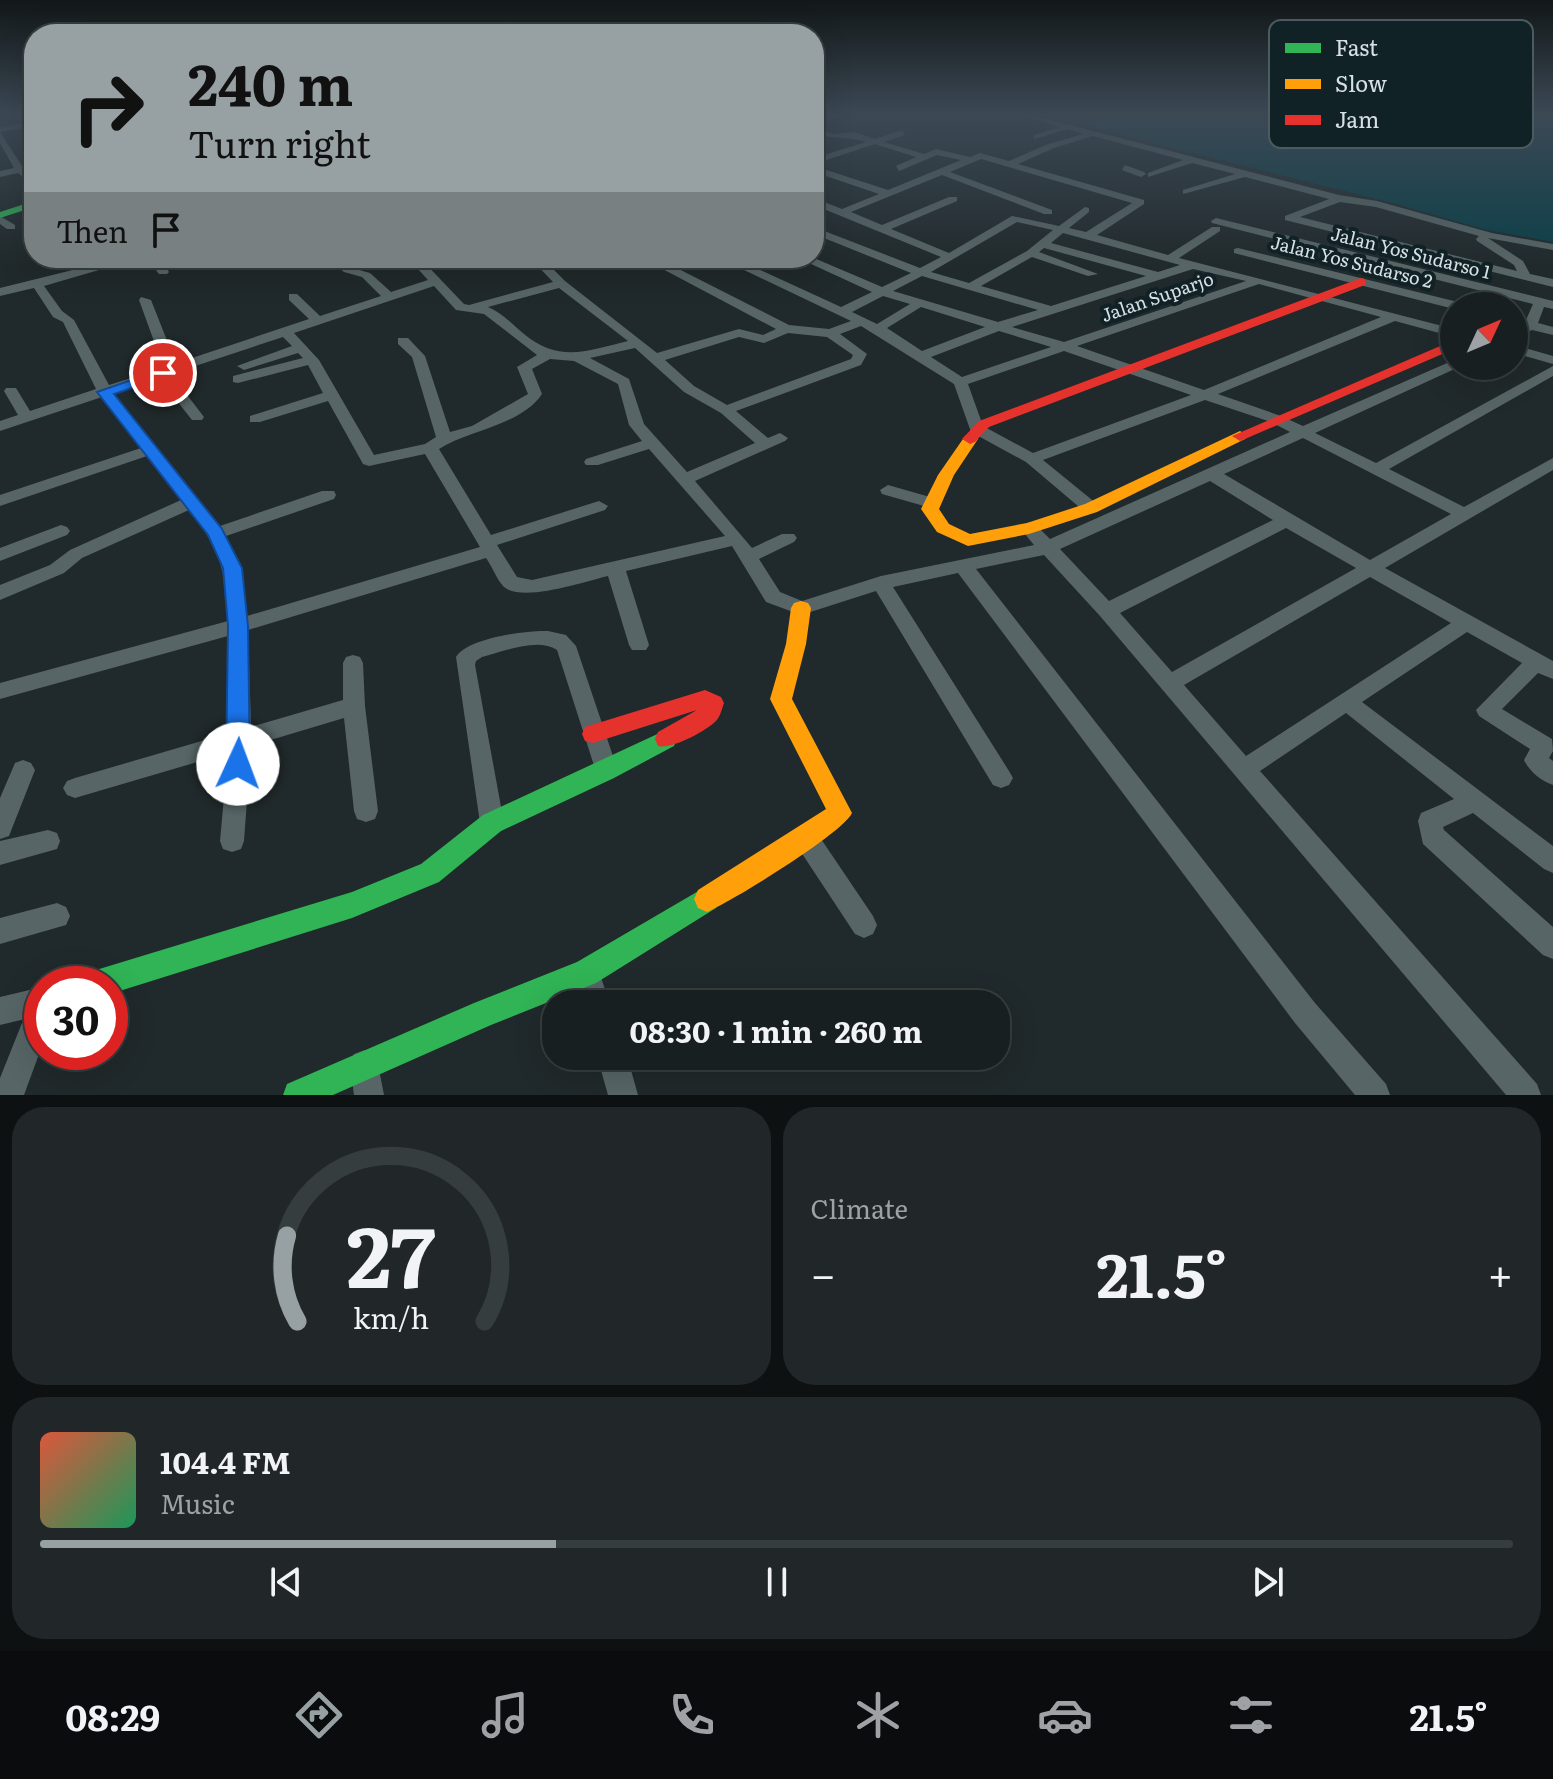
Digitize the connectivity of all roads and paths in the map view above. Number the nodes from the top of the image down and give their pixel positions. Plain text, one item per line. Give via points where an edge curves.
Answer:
1 (906, 165) edge
2 (959, 165) edge
3 (1015, 165) edge
4 (1178, 165) edge
5 (1211, 165) edge
6 (899, 168) dead end
7 (1125, 168) dead end
8 (24, 172) edge
9 (824, 172) edge
10 (942, 172) junction
11 (0, 174) edge
12 (1245, 174) junction
13 (842, 178) junction
14 (911, 185) junction
15 (824, 189) edge
16 (925, 190) dead end
17 (1101, 190) junction
18 (1186, 192) dead end
19 (889, 194) junction
20 (939, 194) dead end
21 (824, 198) edge
22 (1340, 198) junction
23 (953, 200) junction
24 (968, 206) dead end
25 (24, 209) edge
26 (843, 212) junction
27 (1049, 213) dead end
28 (4, 220) edge
29 (884, 228) junction
30 (1061, 229) junction
31 (1261, 233) junction
32 (824, 234) edge
33 (1088, 236) junction
34 (1043, 244) junction
35 (1553, 247) edge
36 (1238, 251) junction
37 (1031, 253) junction
38 (948, 256) junction
39 (1169, 259) junction
40 (1192, 265) junction
41 (824, 267) edge
42 (95, 268) edge
43 (160, 268) edge
44 (351, 268) edge
45 (424, 268) edge
46 (546, 268) edge
47 (669, 268) edge
48 (747, 268) edge
49 (1211, 269) junction
50 (163, 272) dead end
51 (919, 272) junction
52 (1092, 274) dead end
53 (1159, 276) junction
54 (1525, 276) junction
55 (1259, 280) junction
56 (438, 281) junction
57 (1361, 282) junction
58 (1553, 283) edge
59 (37, 284) junction
60 (561, 284) junction
61 (972, 286) junction
62 (0, 292) edge
63 (883, 292) junction
64 (1495, 292) edge
65 (1521, 292) edge
66 (388, 296) junction
67 (293, 297) dead end
68 (1323, 297) junction
69 (145, 300) dead end
70 (1440, 302) edge
71 (920, 303) junction
72 (1546, 304) edge
73 (467, 309) junction
74 (1051, 310) junction
75 (842, 312) junction
76 (1393, 317) junction
77 (318, 321) junction
78 (861, 322) junction
79 (1528, 324) edge
80 (1531, 325) junction
81 (997, 327) junction
82 (1528, 327) edge
83 (786, 329) junction
84 (877, 329) junction
85 (1440, 329) edge
86 (1553, 331) edge
87 (286, 332) junction
88 (830, 333) junction
89 (403, 341) dead end
90 (638, 343) junction
91 (302, 347) junction
92 (1066, 347) junction
93 (1440, 350) edge
94 (1528, 353) edge
95 (548, 355) junction
96 (921, 356) junction
97 (577, 357) junction
98 (656, 358) junction
99 (312, 360) junction
100 (1553, 360) edge
101 (181, 367) junction
102 (1130, 369) junction
103 (1553, 370) edge
104 (1440, 371) edge
105 (163, 373) junction
106 (960, 382) junction
107 (11, 391) dead end
108 (105, 392) junction
109 (331, 395) junction
110 (1204, 395) junction
111 (726, 410) junction
112 (197, 417) dead end
113 (27, 418) junction
114 (255, 419) dead end
115 (1276, 419) junction
116 (0, 426) edge
117 (976, 429) junction
118 (1306, 433) junction
119 (437, 443) junction
120 (651, 443) junction
121 (151, 450) junction
122 (1032, 459) junction
123 (592, 462) dead end
124 (1553, 463) edge
125 (1376, 470) junction
126 (1213, 475) junction
127 (686, 479) junction
128 (888, 490) dead end
129 (328, 495) dead end
130 (1, 499) edge
131 (191, 502) junction
132 (931, 503) junction
133 (599, 506) dead end
134 (1091, 508) junction
135 (1465, 514) junction
136 (1286, 521) junction
137 (1029, 528) junction
138 (61, 531) dead end
139 (216, 533) junction
140 (788, 538) dead end
141 (737, 539) junction
142 (490, 546) junction
143 (1047, 548) junction
144 (0, 555) edge
145 (748, 557) junction
146 (963, 566) junction
147 (1369, 566) junction
148 (615, 567) junction
149 (881, 583) junction
150 (0, 593) edge
151 (801, 608) junction
152 (1107, 611) junction
153 (1468, 621) junction
154 (238, 626) junction
155 (639, 645) dead end
156 (353, 663) dead end
157 (1545, 666) edge
158 (1169, 684) junction
159 (0, 691) edge
160 (1348, 703) junction
161 (354, 706) junction
162 (593, 734) junction
163 (240, 739) junction
164 (23, 770) dead end
165 (1243, 770) junction
166 (606, 771) junction
167 (1553, 775) edge
168 (1001, 778) dead end
169 (75, 788) dead end
170 (1474, 801) junction
171 (366, 811) dead end
172 (492, 823) junction
173 (0, 828) edge
174 (806, 838) junction
175 (48, 841) dead end
176 (232, 841) dead end
177 (0, 853) edge
178 (1553, 861) edge
179 (57, 916) dead end
180 (864, 925) dead end
181 (0, 931) edge
182 (1553, 945) edge
183 (586, 973) junction
184 (128, 974) edge
185 (591, 990) edge
186 (24, 1005) edge
187 (0, 1011) edge
188 (24, 1055) edge
189 (616, 1070) edge
190 (367, 1080) edge
191 (9, 1095) edge
192 (298, 1095) edge
193 (623, 1095) edge
194 (1375, 1095) edge
195 (1526, 1095) edge

1 - 6 street
2 - 10 street
3 - 17 street
4 - 7 street via 1146,178
5 - 12 street
8 - 11 street
9 - 13 street
10 - 14 street
10 - 27 street
12 - 18 street
12 - 22 street
13 - 15 street
13 - 19 street
14 - 16 street
14 - 19 street
17 - 30 street
17 - 33 street via 1140,204
19 - 26 street
20 - 23 street
21 - 26 street
22 - 35 street
22 - 54 street via 1480,239 1519,263
22 - 54 street via 1289,218
23 - 24 street
23 - 29 street
25 - 28 street
26 - 29 street
29 - 38 street
30 - 33 street
30 - 34 street
30 - 38 street via 1016,218
31 - 36 street
31 - 39 street, Jalan Yos Sudarso 1 via 1216,225
31 - 64 street, Jalan Yos Sudarso 1
32 - 51 street
33 - 39 street
34 - 37 street
34 - 53 street
36 - 49 street
36 - 57 street, Jalan Yos Sudarso 2
37 - 52 street
37 - 61 street
38 - 51 street
39 - 40 street
40 - 49 street
40 - 53 street
41 - 63 street
42 - 59 street
43 - 50 street
44 - 66 street
45 - 56 street
46 - 60 street
47 - 83 street
48 - 75 street
49 - 55 street
51 - 61 street
51 - 63 street
53 - 74 street
54 - 58 street
54 - 65 street
55 - 68 street
55 - 92 street, Jalan Suparjo
56 - 66 street
56 - 73 street
57 - 68 street
57 - 70 street, Jalan Yos Sudarso 2
59 - 62 street
59 - 108 street via 57,314 68,320
60 - 73 street
60 - 90 street
61 - 74 street
63 - 71 street
63 - 75 street
66 - 77 street
67 - 77 street
68 - 76 street
68 - 102 street
69 - 101 street via 162,344
71 - 81 street
71 - 84 street
72 - 80 street
73 - 95 street via 488,311
74 - 81 street
75 - 78 street
76 - 85 street
76 - 110 street
77 - 87 street
78 - 84 street
78 - 88 street
79 - 80 street
80 - 82 street
80 - 86 street
81 - 92 street
81 - 96 street
83 - 88 street
83 - 98 street via 764,339 739,333
84 - 96 street
87 - 91 street
87 - 101 street
88 - 111 street via 860,354 856,362
89 - 119 street via 418,356
90 - 97 street
90 - 98 street
91 - 99 street
91 - 99 street via 236,374
92 - 102 street
92 - 106 street, Jalan Suparjo
93 - 115 street
94 - 100 street
95 - 97 street
95 - 119 street via 524,367 535,394 531,400
96 - 106 street
97 - 120 street via 624,382 637,425
98 - 111 street via 689,389
99 - 109 street
101 - 105 street
102 - 110 street
102 - 117 street
103 - 125 street
104 - 118 street
105 - 108 street
105 - 112 street
106 - 117 street
107 - 113 street
108 - 113 street
108 - 121 street
109 - 114 street
109 - 119 street via 369,461
110 - 115 street
110 - 122 street
111 - 127 street via 773,441
113 - 116 street
115 - 118 street
115 - 134 street
117 - 122 street
117 - 132 street
118 - 125 street
118 - 126 street
119 - 142 street
120 - 123 street
120 - 127 street
121 - 130 street
121 - 131 street
122 - 134 street
124 - 135 street
125 - 135 street
126 - 136 street
126 - 143 street
127 - 141 street
128 - 132 street
129 - 139 street
131 - 139 street
131 - 150 street
132 - 137 street via 931,515 943,528 968,540
133 - 142 street
134 - 137 street
135 - 147 street
136 - 147 street
136 - 152 street
137 - 143 street
138 - 144 street
139 - 154 street via 233,568
140 - 145 street
141 - 145 street
141 - 148 street
142 - 148 street via 517,586
142 - 154 street
143 - 146 street
143 - 152 street
145 - 151 street via 773,597
146 - 149 street
146 - 194 street via 1305,1013
147 - 153 street
147 - 158 street
148 - 155 street
149 - 151 street
149 - 168 street
151 - 174 street via 781,699 840,813
152 - 158 street
153 - 157 street
153 - 160 street
154 - 159 street
154 - 163 street
156 - 161 street
157 - 167 street via 1487,710 1544,746 1535,760
158 - 165 street
160 - 165 street
160 - 170 street
161 - 163 street
161 - 171 street
162 - 166 street
162 - 166 street via 705,699 713,703 709,714
162 - 172 street via 561,640 546,636 466,657
163 - 169 street
163 - 176 street
164 - 173 street
165 - 195 street
166 - 172 street
170 - 178 street
170 - 182 street via 1430,821 1432,836
172 - 184 street via 430,873 365,899
174 - 180 street
174 - 183 street
175 - 177 street
179 - 181 street
183 - 185 street
183 - 190 street via 484,1013
186 - 187 street
188 - 191 street
189 - 193 street
190 - 192 street

